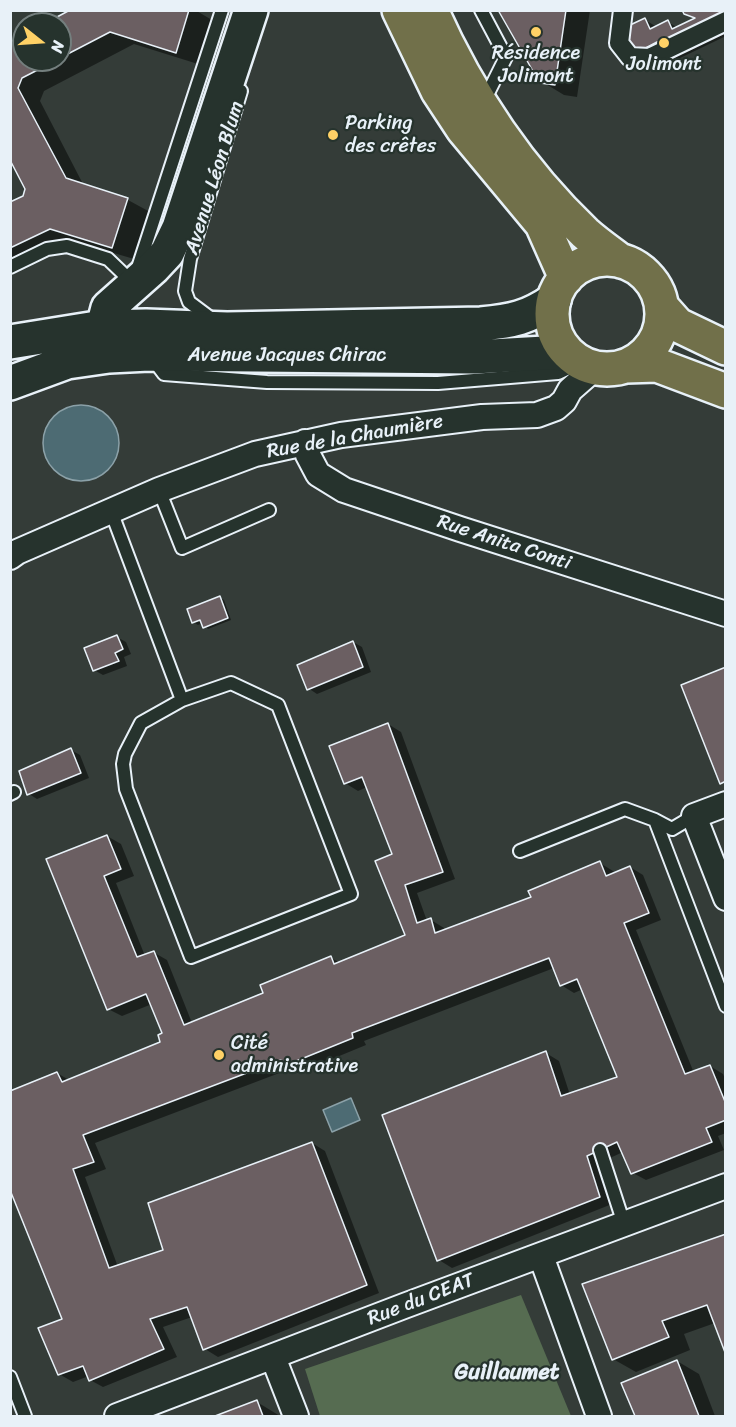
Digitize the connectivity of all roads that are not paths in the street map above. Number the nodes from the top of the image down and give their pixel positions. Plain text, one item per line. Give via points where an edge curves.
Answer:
1 (222, 10) edge
2 (251, 10) edge
3 (399, 10) edge
4 (431, 10) edge
5 (482, 10) edge
6 (623, 10) edge
7 (726, 21) edge
8 (244, 82) dead end
9 (479, 103) junction
10 (621, 261) junction
11 (10, 267) edge
12 (134, 283) junction
13 (560, 289) junction
14 (662, 307) junction
15 (103, 327) junction
16 (227, 329) junction
17 (10, 342) edge
18 (726, 348) edge
19 (592, 363) junction
20 (10, 383) edge
21 (726, 391) edge
22 (305, 442) junction
23 (159, 490) junction
24 (269, 510) dead end
25 (111, 511) junction
26 (10, 556) edge
27 (726, 614) edge
28 (182, 700) junction
29 (726, 804) edge
30 (694, 816) junction
31 (655, 820) junction
32 (520, 851) dead end
33 (726, 898) edge
34 (726, 1006) edge
35 (600, 1150) dead end
36 (726, 1185) edge
37 (624, 1224) junction
38 (541, 1256) junction
39 (273, 1357) junction
40 (10, 1377) edge
41 (25, 1416) edge
42 (117, 1416) edge
43 (296, 1416) edge
44 (599, 1416) edge

1 - 12 lane, Avenue Léon Blum
2 - 12 main road, Avenue Léon Blum via 179,228 167,253
3 - 13 main road via 438,91 463,129 542,224
4 - 9 main road
5 - 9 lane via 506,57
6 - 7 street via 619,43 630,57 649,58
8 - 16 lane, Avenue Léon Blum via 190,259 185,291 189,302
9 - 10 main road via 540,185 586,234
10 - 13 main road via 591,261 577,268
10 - 14 main road via 648,278
11 - 12 lane via 47,249 67,246 108,259
12 - 15 main road, Avenue Léon Blum via 108,308
13 - 16 main road, Avenue Jacques Chirac via 536,312 523,318 481,324
13 - 19 main road via 552,315 559,342
14 - 18 main road via 678,325
14 - 19 main road via 657,336 639,359
15 - 16 main road, Avenue Jacques Chirac
15 - 17 main road, Avenue Jacques Chirac
19 - 20 main road, Avenue Jacques Chirac via 545,353 474,357 149,354 67,362
19 - 21 main road via 657,365
19 - 22 street, Rue de la Chaumière via 564,401 537,415 482,417
22 - 23 street, Rue de la Chaumière via 255,454
22 - 27 street, Rue Anita Conti via 318,474 344,490
23 - 24 lane via 182,548
23 - 25 street, Rue de la Chaumière
25 - 26 street, Rue de la Chaumière
25 - 28 lane
28 - 28 lane via 141,723 123,764 126,789 192,957 351,894 278,705 231,683
29 - 30 street
30 - 31 lane via 672,829
30 - 33 street
31 - 32 lane via 624,810
31 - 34 lane
35 - 37 lane
36 - 37 street, Rue du CEAT
37 - 38 street, Rue du CEAT
38 - 39 street, Rue du CEAT
38 - 44 street
39 - 42 street, Rue du CEAT
39 - 43 street
40 - 41 lane

